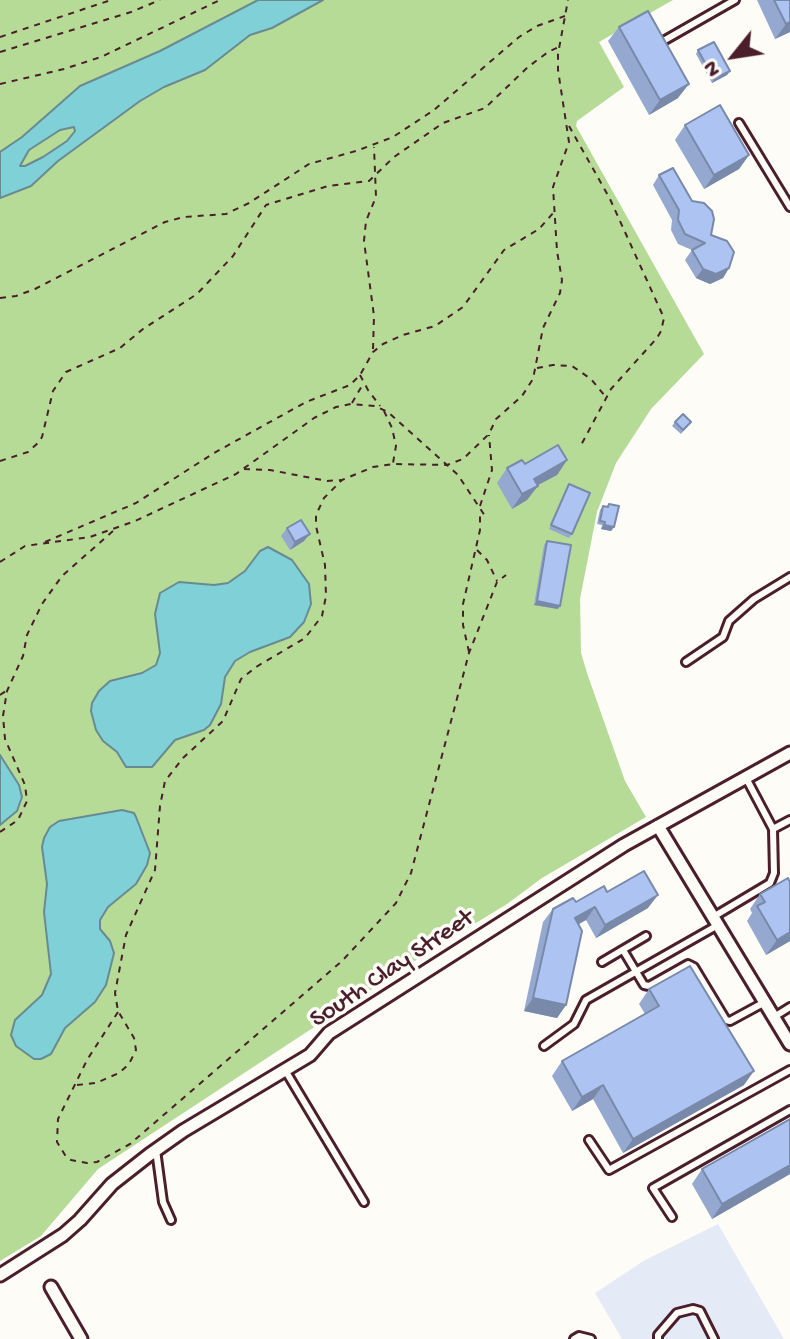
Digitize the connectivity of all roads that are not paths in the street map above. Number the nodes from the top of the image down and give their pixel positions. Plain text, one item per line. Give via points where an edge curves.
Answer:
1 (735, 0) edge
2 (656, 45) edge
3 (739, 123) dead end
4 (790, 207) edge
5 (790, 577) edge
6 (686, 662) dead end
7 (790, 753) edge
8 (746, 778) junction
9 (790, 820) edge
10 (658, 826) junction
11 (773, 829) junction
12 (716, 921) junction
13 (646, 936) dead end
14 (623, 950) junction
15 (602, 962) dead end
16 (636, 972) junction
17 (765, 1002) junction
18 (790, 1007) edge
19 (774, 1017) junction
20 (790, 1044) edge
21 (544, 1046) dead end
22 (285, 1070) junction
23 (790, 1070) edge
24 (790, 1110) edge
25 (589, 1140) dead end
26 (156, 1150) junction
27 (364, 1202) dead end
28 (672, 1217) dead end
29 (171, 1220) dead end
30 (0, 1275) edge
31 (51, 1287) dead end
32 (81, 1339) edge
33 (574, 1339) edge
34 (591, 1339) edge
35 (658, 1339) edge
36 (714, 1339) edge

1 - 2 lane
3 - 4 lane
5 - 6 lane via 754,599 729,621 723,637
7 - 8 street, South Clay Street
8 - 10 street, South Clay Street
8 - 11 lane
9 - 11 lane
10 - 12 street
10 - 22 street, South Clay Street via 338,1027 310,1055
11 - 12 lane via 770,883
12 - 16 lane
12 - 17 street
13 - 14 lane
14 - 15 lane
14 - 16 lane
16 - 17 lane via 649,986 688,964 694,967 730,1021
16 - 21 lane via 586,1000 574,1024
17 - 19 street
18 - 19 lane
19 - 20 street
22 - 26 street, South Clay Street
22 - 27 lane
23 - 25 lane via 609,1170
24 - 28 lane via 653,1188
26 - 29 lane via 163,1202
26 - 30 street, South Clay Street via 112,1184 63,1235
31 - 32 street
33 - 34 lane
35 - 36 lane via 677,1313 693,1309 700,1311

